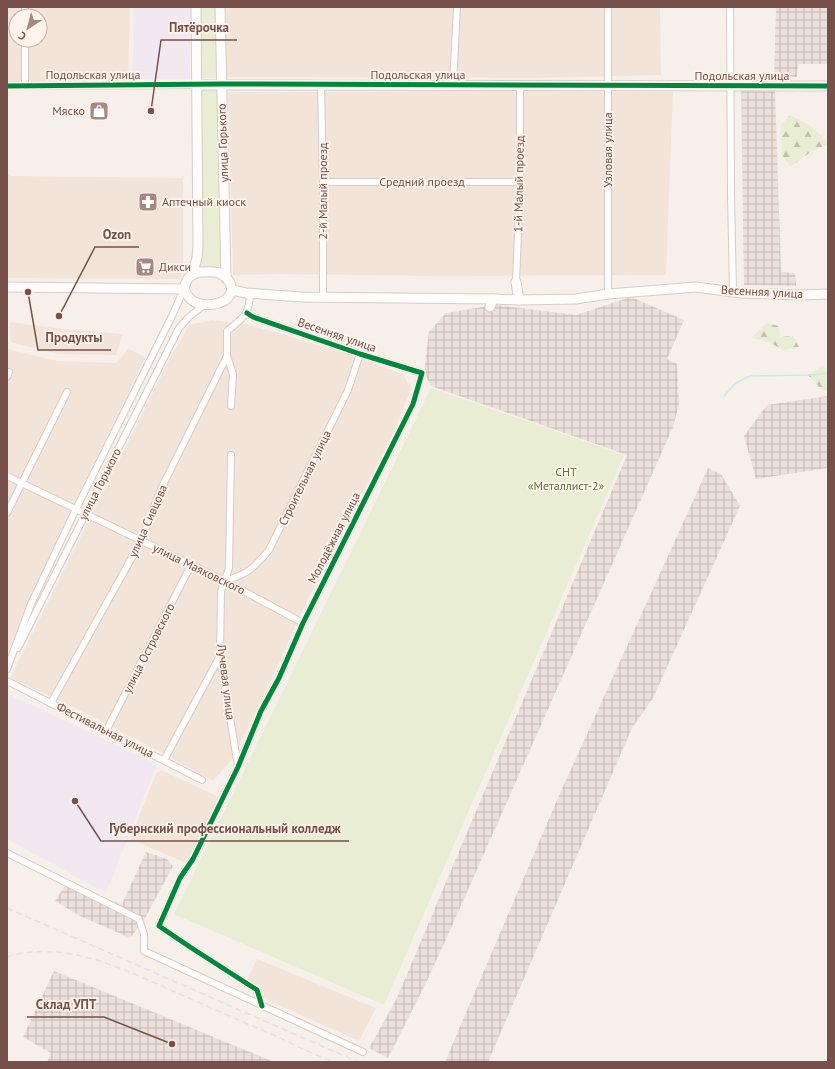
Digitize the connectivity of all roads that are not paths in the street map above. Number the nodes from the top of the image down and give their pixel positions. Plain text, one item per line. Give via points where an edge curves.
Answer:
1 (196, 7) edge
2 (220, 7) edge
3 (457, 7) edge
4 (608, 7) edge
5 (730, 7) edge
6 (25, 48) edge
7 (221, 84) junction
8 (196, 85) junction
9 (321, 85) junction
10 (453, 85) junction
11 (520, 85) junction
12 (7, 86) edge
13 (25, 86) junction
14 (608, 86) junction
15 (730, 86) junction
16 (828, 86) edge
17 (323, 182) junction
18 (520, 182) junction
19 (192, 275) junction
20 (226, 278) junction
21 (516, 282) joint
22 (7, 286) edge
23 (184, 289) junction
24 (232, 290) junction
25 (733, 292) junction
26 (250, 294) junction
27 (608, 294) junction
28 (828, 294) edge
29 (323, 298) junction
30 (519, 300) junction
31 (204, 305) junction
32 (247, 313) junction
33 (360, 354) junction
34 (227, 356) junction
35 (422, 373) joint
36 (67, 392) dead end
37 (231, 406) dead end
38 (231, 454) dead end
39 (7, 476) edge
40 (22, 483) junction
41 (76, 509) junction
42 (7, 513) edge
43 (86, 513) junction
44 (141, 541) junction
45 (191, 565) junction
46 (225, 581) junction
47 (303, 623) junction
48 (220, 656) junction
49 (7, 670) edge
50 (7, 681) edge
51 (51, 703) junction
52 (106, 731) junction
53 (164, 760) junction
54 (238, 767) junction
55 (202, 780) dead end
56 (7, 852) edge
57 (262, 1006) junction
58 (363, 1052) dead end

1 - 8 street, улица Горького
2 - 7 street, улица Горького
3 - 10 street
4 - 14 street, Узловая улица
5 - 15 street
6 - 13 street
7 - 8 street, Подольская улица
7 - 9 street, Подольская улица
7 - 20 street, улица Горького
8 - 13 street, Подольская улица
8 - 19 street, улица Горького via 198,245
9 - 10 street, Подольская улица
9 - 17 street, 2-й Малый проезд
10 - 11 street, Подольская улица
11 - 14 street, Подольская улица
11 - 18 street, 1-й Малый проезд
12 - 13 street, Подольская улица
14 - 15 street, Подольская улица
14 - 27 street, Узловая улица
15 - 16 street, Подольская улица
15 - 25 street
17 - 18 street, Средний проезд
17 - 29 street, 2-й Малый проезд
18 - 21 street, 1-й Малый проезд
19 - 20 street via 210,272 219,273
19 - 23 street via 185,283
20 - 24 street
21 - 30 street
22 - 23 street
23 - 31 street via 192,300
23 - 41 street, улица Горького
24 - 26 street, Весенняя улица
24 - 31 street via 229,296 220,302
25 - 27 street, Весенняя улица via 696,287
25 - 28 street, Весенняя улица
26 - 29 street, Весенняя улица
26 - 32 street
27 - 30 street, Весенняя улица via 576,299
29 - 30 street, Весенняя улица via 491,303
31 - 43 street, улица Горького via 179,328
32 - 33 street, Весенняя улица
32 - 34 street via 227,330
33 - 35 street, Весенняя улица
33 - 46 street, Строительная улица via 348,390 269,550 254,568
34 - 37 street via 233,374
34 - 44 street, улица Сивцова via 162,489
35 - 47 street, Молодёжная улица via 413,404
36 - 40 street
38 - 46 street, Лучевая улица via 229,568
39 - 40 street, улица Маяковского
40 - 41 street, улица Маяковского
40 - 42 street
41 - 43 street, улица Маяковского
41 - 49 street, улица Горького via 31,604
43 - 44 street, улица Маяковского
43 - 49 street, улица Горького
44 - 45 street, улица Маяковского
44 - 51 street, улица Сивцова
45 - 46 street, улица Маяковского
45 - 52 street, улица Островского
46 - 47 street, улица Маяковского
46 - 48 street, Лучевая улица via 221,591
47 - 54 street, Молодёжная улица via 280,678 261,710
48 - 53 street
48 - 54 street, Лучевая улица
50 - 51 street, Фестивальная улица
51 - 52 street, Фестивальная улица
52 - 53 street, Фестивальная улица
53 - 55 street, Фестивальная улица
54 - 57 street, Молодёжная улица via 193,859 180,878 159,926 257,990
56 - 57 street via 139,919 144,934 144,951
57 - 58 street

